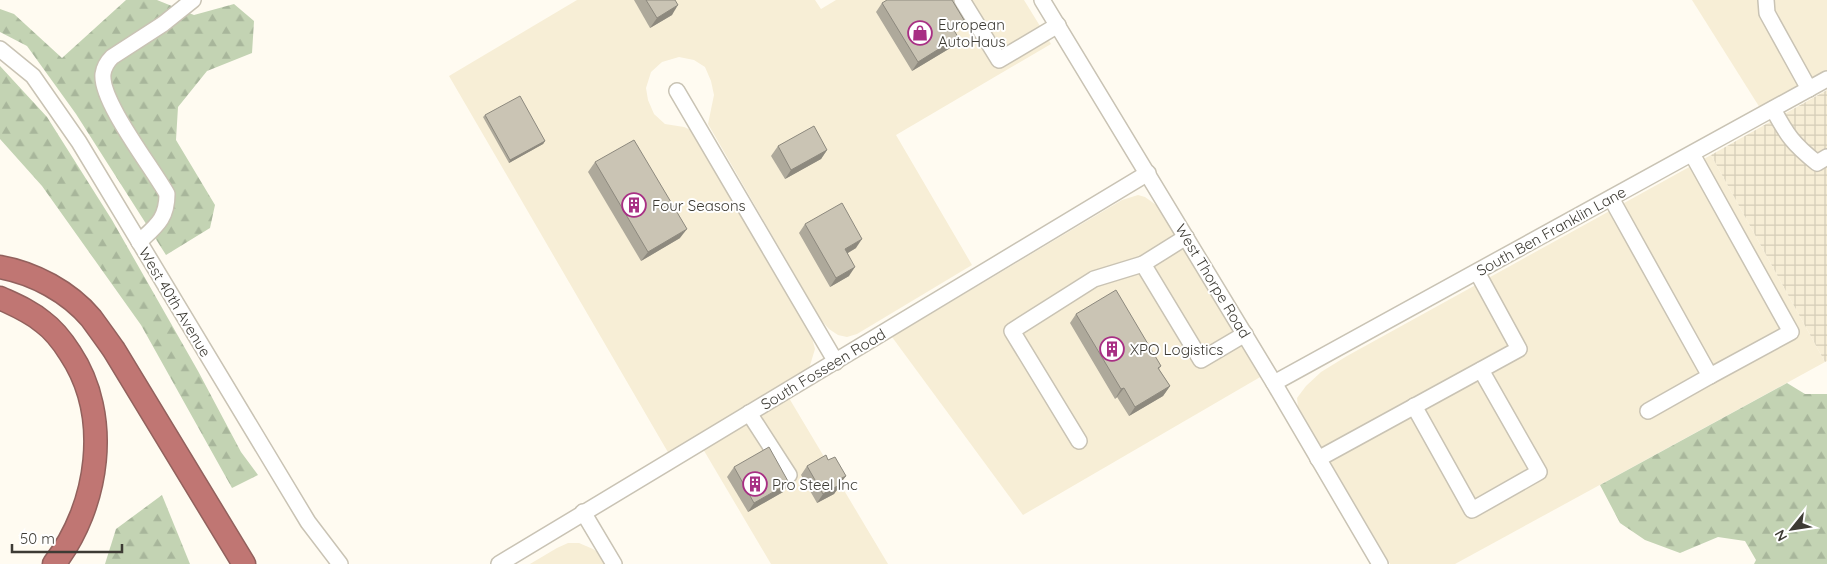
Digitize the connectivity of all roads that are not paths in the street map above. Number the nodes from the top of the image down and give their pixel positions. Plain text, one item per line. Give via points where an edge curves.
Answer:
1 (193, 0) edge
2 (962, 0) edge
3 (1042, 0) edge
4 (1766, 0) edge
5 (1058, 25) junction
6 (0, 50) edge
7 (1827, 79) edge
8 (1809, 89) junction
9 (677, 91) dead end
10 (1773, 109) junction
11 (1692, 154) junction
12 (1827, 157) edge
13 (1148, 174) junction
14 (1611, 198) junction
15 (1186, 237) junction
16 (139, 242) junction
17 (1143, 264) junction
18 (0, 267) edge
19 (1477, 272) junction
20 (0, 298) edge
21 (1244, 334) junction
22 (836, 362) junction
23 (1481, 370) junction
24 (1710, 376) junction
25 (1274, 383) junction
26 (1414, 406) junction
27 (1648, 411) dead end
28 (749, 413) junction
29 (1079, 442) dead end
30 (1318, 459) junction
31 (789, 475) dead end
32 (583, 512) junction
33 (54, 564) edge
34 (244, 564) edge
35 (340, 564) edge
36 (499, 564) edge
37 (614, 564) edge
38 (1380, 564) edge

1 - 16 street via 105,64 105,90 118,118 167,194 167,207 160,222
2 - 5 street via 999,60
3 - 5 street, West Thorpe Road
4 - 8 street via 1767,13
5 - 13 street, West Thorpe Road
6 - 16 street, West 40th Avenue via 33,76 79,142
7 - 8 street, South Ben Franklin Lane
8 - 10 street, South Ben Franklin Lane
9 - 22 street
10 - 11 street, South Ben Franklin Lane
10 - 12 street via 1798,148 1817,163
11 - 14 street, South Ben Franklin Lane
11 - 24 street via 1791,332
13 - 15 street, West Thorpe Road
13 - 22 street, South Fosseen Road
14 - 19 street, South Ben Franklin Lane
14 - 24 street
15 - 17 street
15 - 21 street, West Thorpe Road
16 - 35 street, West 40th Avenue via 308,522
17 - 21 street via 1201,360
17 - 29 street via 1094,279 1012,331
18 - 34 highway via 46,283 90,317 114,350
19 - 23 street via 1519,349
19 - 25 street, South Ben Franklin Lane
20 - 33 highway via 23,308 61,339 88,388 94,415 94,472 78,523
21 - 25 street, West Thorpe Road
22 - 28 street, South Fosseen Road
23 - 26 street
23 - 26 street via 1539,472 1472,510
24 - 27 street
25 - 30 street, West Thorpe Road
26 - 30 street
28 - 31 street
28 - 32 street, South Fosseen Road
30 - 38 street, West Thorpe Road
32 - 36 street, South Fosseen Road
32 - 37 street

